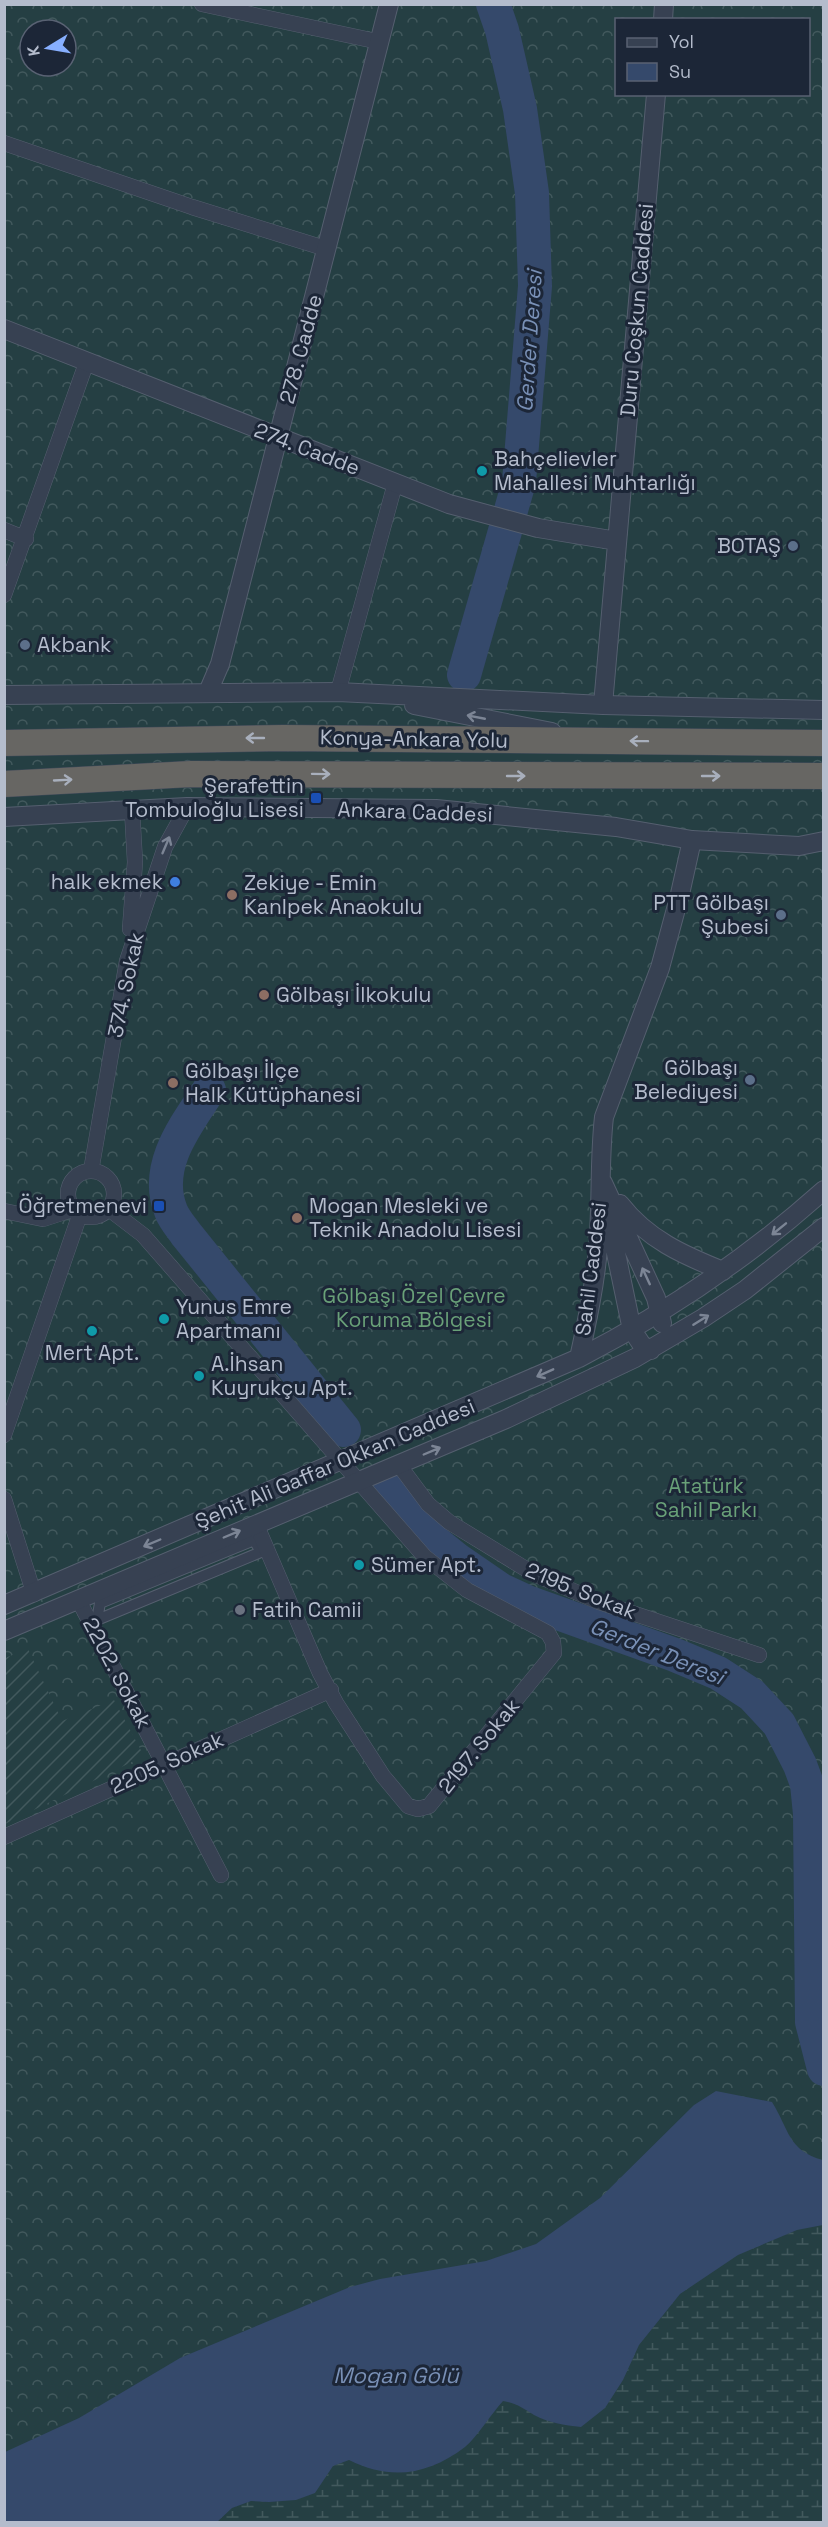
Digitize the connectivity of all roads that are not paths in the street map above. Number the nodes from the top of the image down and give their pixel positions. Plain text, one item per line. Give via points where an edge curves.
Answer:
1 (202, 4) edge
2 (388, 4) edge
3 (380, 42) junction
4 (656, 96) edge
5 (4, 143) edge
6 (327, 249) junction
7 (4, 330) edge
8 (87, 361) junction
9 (278, 438) junction
10 (395, 483) junction
11 (4, 530) edge
12 (26, 539) junction
13 (617, 540) junction
14 (4, 595) edge
15 (208, 692) junction
16 (347, 693) junction
17 (4, 695) edge
18 (603, 705) junction
19 (824, 710) edge
20 (595, 741) junction
21 (4, 743) edge
22 (824, 743) edge
23 (824, 776) edge
24 (4, 784) edge
25 (187, 807) junction
26 (132, 809) junction
27 (4, 817) edge
28 (692, 840) junction
29 (824, 841) edge
30 (128, 961) junction
31 (91, 1171) junction
32 (601, 1179) junction
33 (824, 1190) edge
34 (109, 1209) junction
35 (4, 1211) edge
36 (77, 1212) junction
37 (824, 1227) edge
38 (723, 1271) junction
39 (660, 1314) junction
40 (627, 1333) junction
41 (643, 1354) junction
42 (579, 1358) junction
43 (4, 1435) edge
44 (341, 1462) junction
45 (399, 1465) junction
46 (359, 1481) junction
47 (4, 1498) edge
48 (256, 1524) junction
49 (34, 1594) junction
50 (78, 1599) junction
51 (4, 1605) edge
52 (97, 1620) joint
53 (4, 1631) edge
54 (759, 1655) dead end
55 (331, 1690) junction
56 (164, 1764) junction
57 (4, 1838) edge
58 (221, 1875) dead end

1 - 3 street
2 - 3 street, 278. Cadde
3 - 6 street, 278. Cadde
4 - 13 street, Duru Coşkun Caddesi
5 - 6 street
6 - 9 street, 278. Cadde
7 - 8 street, 274. Cadde
8 - 9 street, 274. Cadde
8 - 12 street
9 - 10 street, 274. Cadde
9 - 15 street, 278. Cadde via 220,664
10 - 13 street, 274. Cadde via 449,504 538,528
10 - 16 street
11 - 12 street
12 - 14 street
13 - 18 street, Duru Coşkun Caddesi
15 - 16 street
15 - 17 street
16 - 18 street
20 -> 16 street
18 - 19 street
20 -> 21 highway, Konya-Ankara Yolu via 283,738
22 -> 20 highway, Konya-Ankara Yolu
24 -> 23 highway via 191,774
25 - 26 street, Ankara Caddesi
25 - 28 street, Ankara Caddesi via 436,809 616,827
30 -> 25 street, 374. Sokak via 165,847
26 - 27 street, Ankara Caddesi
26 - 30 street via 135,885
28 - 29 street, Ankara Caddesi via 799,846
28 - 32 street, Sahil Caddesi via 660,968 604,1118
30 - 31 street, 374. Sokak
31 - 34 street via 111,1182 114,1197
31 - 36 street via 71,1181 68,1196
32 - 38 street, Sahil Caddesi via 645,1232 686,1256
39 -> 32 street
32 - 40 street
32 - 42 street, Sahil Caddesi via 598,1250
33 -> 38 street
34 - 36 street via 93,1217
34 - 44 street via 143,1235
35 - 36 street via 43,1219
36 - 43 street
41 -> 37 street, Şehit Ali Gaffar Okkan Caddesi via 745,1290
38 - 39 street, Şehit Ali Gaffar Okkan Caddesi
39 - 40 street, Şehit Ali Gaffar Okkan Caddesi
39 - 41 street via 658,1338
40 - 41 street via 637,1339
40 - 42 street, Şehit Ali Gaffar Okkan Caddesi
45 -> 41 street, Şehit Ali Gaffar Okkan Caddesi
42 -> 44 street, Şehit Ali Gaffar Okkan Caddesi
44 - 46 street
44 -> 49 street, Şehit Ali Gaffar Okkan Caddesi
45 - 46 street, Şehit Ali Gaffar Okkan Caddesi
45 - 54 street, 2195. Sokak via 428,1504 449,1522 526,1570 599,1602
46 - 48 street, Şehit Ali Gaffar Okkan Caddesi
46 - 55 street, 2197. Sokak via 442,1572 467,1590 548,1633 554,1653 438,1798 418,1809 408,1806 383,1776
47 - 49 street
50 -> 48 street, Şehit Ali Gaffar Okkan Caddesi
48 - 55 street, 2197. Sokak via 320,1673
49 - 51 street, Şehit Ali Gaffar Okkan Caddesi
50 - 53 street, Şehit Ali Gaffar Okkan Caddesi
50 - 56 street, 2202. Sokak
52 - 52 street via 218,1570 261,1552 254,1540 100,1603
55 - 56 street, 2205. Sokak
56 - 57 street, 2205. Sokak
56 - 58 street, 2202. Sokak

